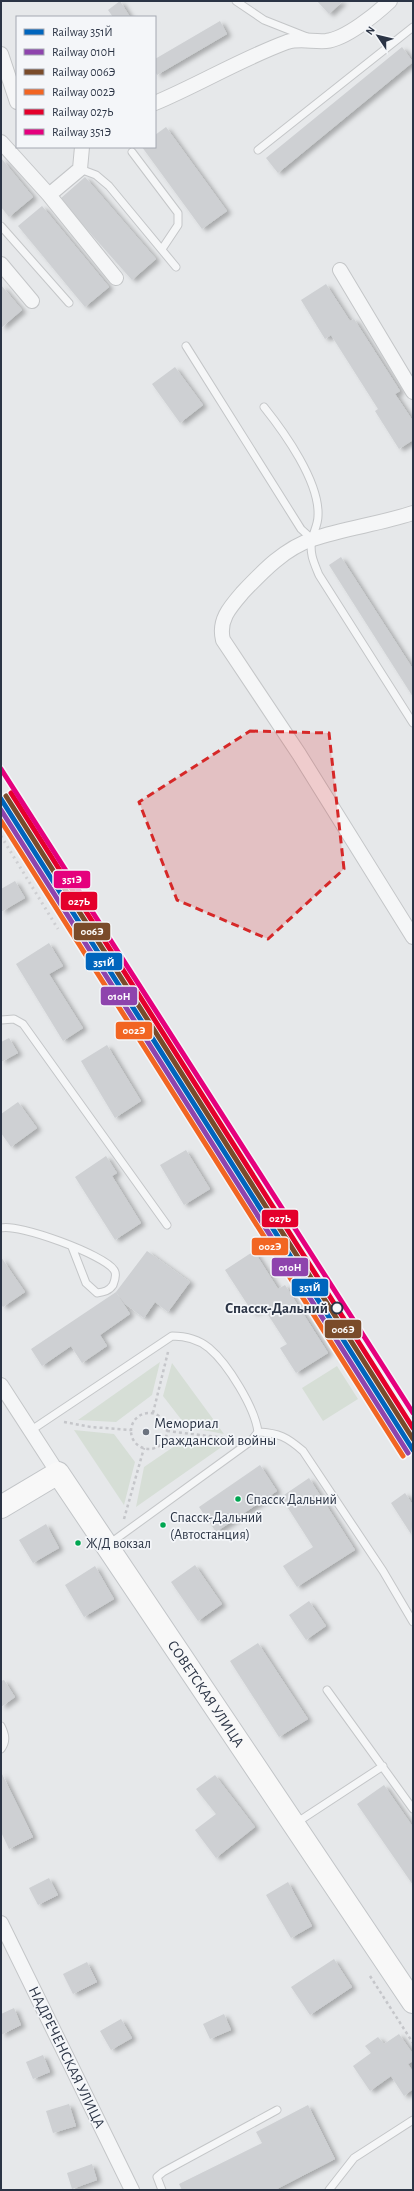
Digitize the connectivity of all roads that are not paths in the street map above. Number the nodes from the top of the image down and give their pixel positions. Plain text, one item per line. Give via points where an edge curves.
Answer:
1 (236, 1) edge
2 (390, 1) edge
3 (413, 27) edge
4 (313, 39) junction
5 (1, 54) edge
6 (16, 99) edge
7 (156, 103) edge
8 (1, 142) edge
9 (82, 148) edge
10 (258, 150) dead end
11 (132, 152) dead end
12 (80, 169) junction
13 (49, 195) junction
14 (1, 226) edge
15 (162, 249) junction
16 (1, 264) edge
17 (176, 267) dead end
18 (340, 270) dead end
19 (116, 278) dead end
20 (32, 300) dead end
21 (69, 303) dead end
22 (186, 346) dead end
23 (413, 392) edge
24 (264, 407) dead end
25 (413, 513) edge
26 (312, 539) junction
27 (413, 723) edge
28 (413, 938) edge
29 (1, 1020) edge
30 (167, 1225) dead end
31 (1, 1228) edge
32 (72, 1247) junction
33 (1, 1385) edge
34 (30, 1432) junction
35 (258, 1432) junction
36 (58, 1473) junction
37 (1, 1507) edge
38 (113, 1541) junction
39 (413, 1622) edge
40 (327, 1690) dead end
41 (1, 1726) edge
42 (1, 1749) edge
43 (383, 1766) junction
44 (413, 1809) edge
45 (294, 1824) junction
46 (1, 1923) edge
47 (413, 2002) edge
48 (277, 2110) dead end
49 (413, 2120) edge
50 (132, 2190) edge
51 (162, 2190) edge
52 (329, 2190) edge

1 - 4 lane via 264,20
2 - 4 street via 376,14 336,39
3 - 10 lane
4 - 7 street via 290,42 230,66
5 - 6 street
8 - 13 street
9 - 12 street
11 - 15 lane via 178,213 178,225
12 - 13 street
12 - 15 lane via 96,175 109,186
13 - 19 street
14 - 21 lane
15 - 17 lane
16 - 20 street
18 - 23 street
22 - 26 lane via 301,529
24 - 26 lane via 287,437 315,493 318,515
25 - 26 street
26 - 27 lane via 312,559 319,575
26 - 28 street via 267,567 236,600 220,629 223,640 299,754
29 - 30 lane via 14,1019 23,1024
31 - 32 lane via 29,1231
32 - 32 lane via 108,1264 115,1271 116,1277 106,1292 97,1292 86,1283
33 - 34 street, СОВЕТСКАЯ УЛИЦА
34 - 35 lane via 172,1336 184,1336 209,1348 222,1361 248,1403 257,1422
34 - 36 street, СОВЕТСКАЯ УЛИЦА
35 - 38 lane via 251,1441
35 - 39 lane via 275,1433 290,1439 303,1452 383,1571
36 - 37 main road
36 - 38 main road, СОВЕТСКАЯ УЛИЦА
38 - 45 main road, СОВЕТСКАЯ УЛИЦА
40 - 43 lane
41 - 42 lane via 5,1733 5,1743
43 - 44 lane
43 - 45 lane
45 - 47 main road, СОВЕТСКАЯ УЛИЦА
46 - 50 street, НАДРЕЧЕНСКАЯ УЛИЦА
48 - 51 lane via 163,2172 157,2177
49 - 52 lane via 354,2158

